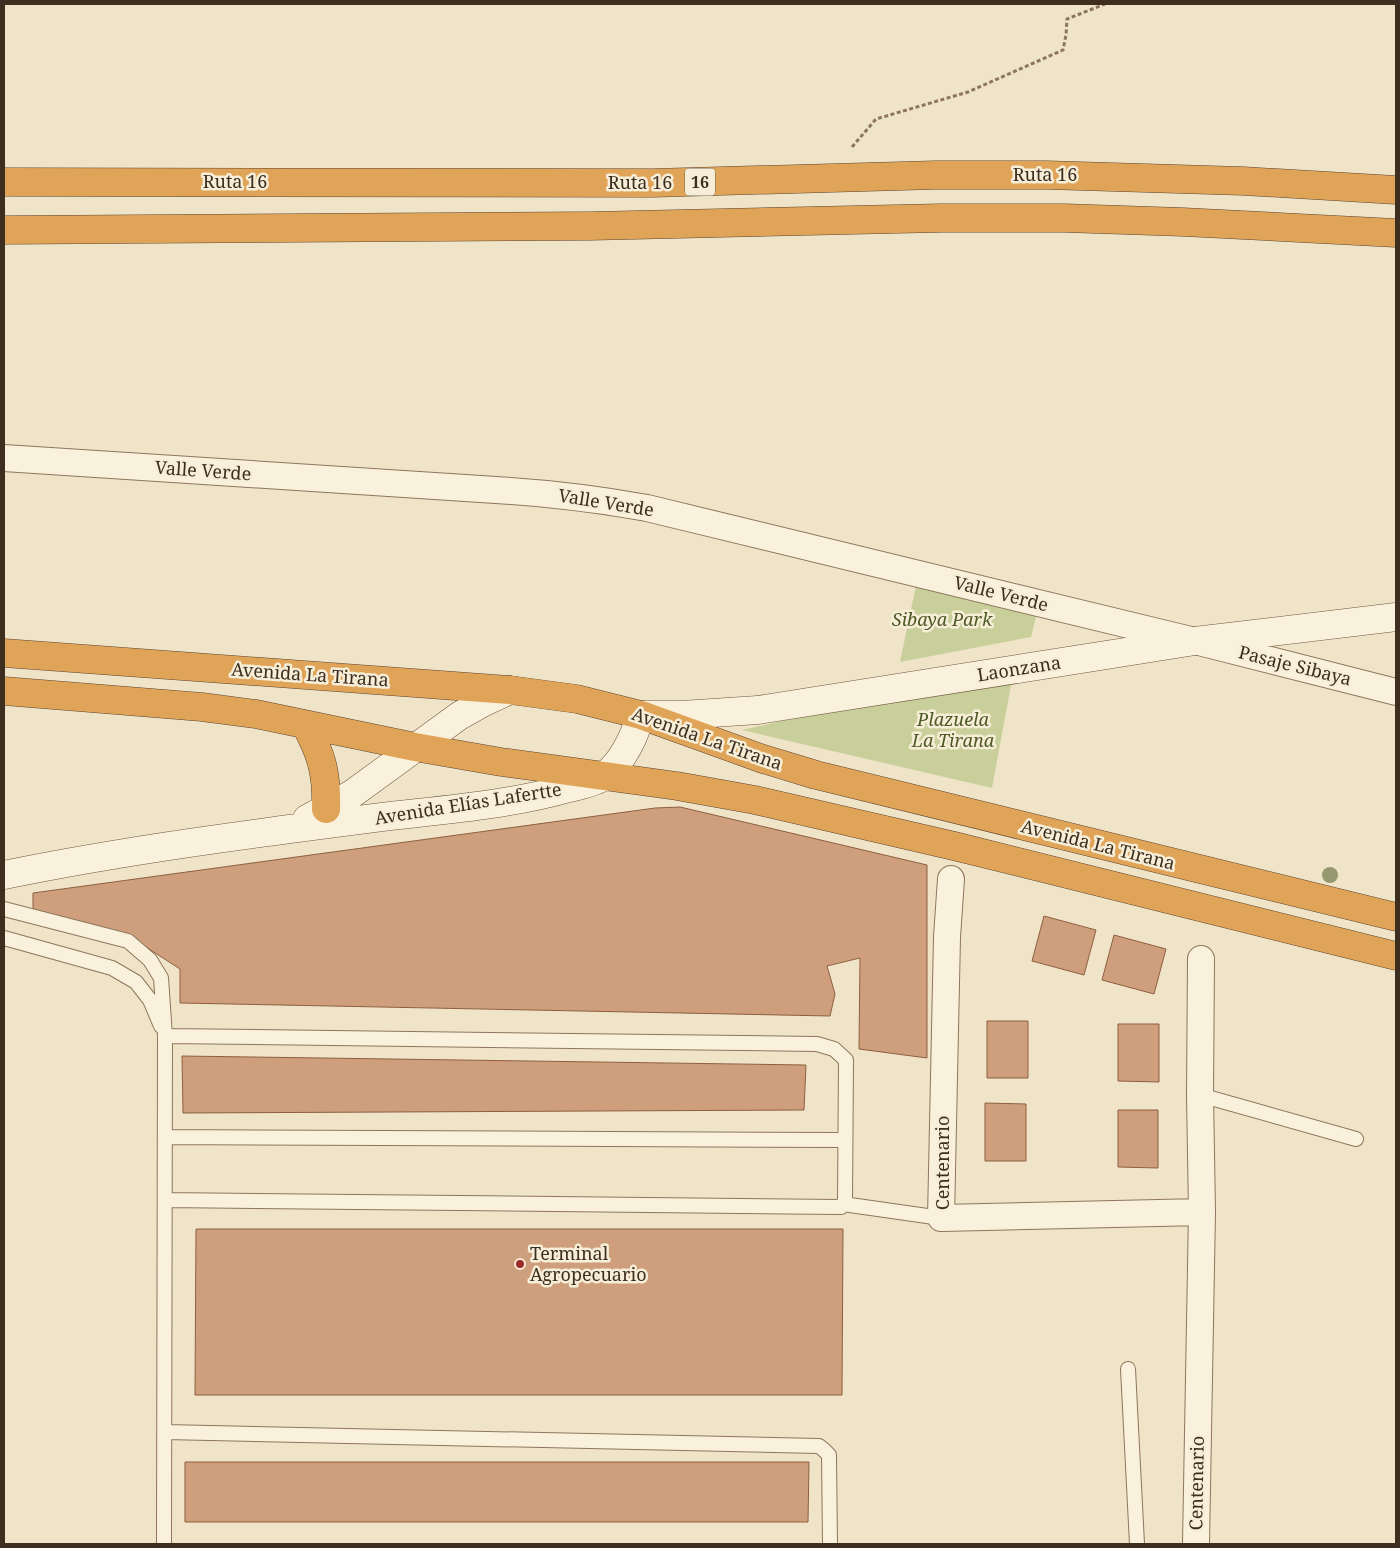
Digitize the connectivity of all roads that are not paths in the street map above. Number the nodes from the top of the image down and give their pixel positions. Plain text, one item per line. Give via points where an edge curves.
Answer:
1 (4, 182) edge
2 (1396, 190) edge
3 (4, 230) edge
4 (1396, 233) edge
5 (4, 458) edge
6 (1396, 617) edge
7 (1194, 641) junction
8 (4, 653) edge
9 (510, 690) junction
10 (4, 691) edge
11 (1396, 692) edge
12 (641, 715) junction
13 (305, 724) junction
14 (415, 747) junction
15 (604, 777) junction
16 (326, 809) junction
17 (288, 829) junction
18 (4, 875) edge
19 (951, 879) dead end
20 (4, 909) edge
21 (1396, 917) edge
22 (4, 938) edge
23 (1396, 956) edge
24 (1201, 959) dead end
25 (165, 1036) junction
26 (1200, 1095) junction
27 (165, 1137) junction
28 (1356, 1139) dead end
29 (845, 1140) junction
30 (165, 1200) junction
31 (843, 1204) junction
32 (1202, 1212) junction
33 (941, 1218) junction
34 (1128, 1370) dead end
35 (165, 1432) junction
36 (164, 1544) edge
37 (830, 1544) edge
38 (1137, 1544) edge
39 (1196, 1544) edge

1 - 2 highway, Ruta 16 / 16 via 652,183 1065,175
3 - 4 highway via 590,226 1064,218
5 - 7 street, Valle Verde via 516,491 595,499 647,508
6 - 7 street, Laonzana
7 - 11 street, Pasaje Sibaya
7 - 12 street, Laonzana via 775,708 722,714
8 - 9 highway, Avenida La Tirana
9 - 12 highway, Avenida La Tirana via 577,699
9 - 14 street, Avenida Elías Lafertte via 459,716
10 - 13 highway, Avenida La Tirana via 202,707
12 - 15 street via 627,748
12 - 21 highway, Avenida La Tirana via 816,775
13 - 14 highway, Avenida La Tirana
13 - 16 highway via 324,767
14 - 15 highway, Avenida La Tirana
14 - 16 street, Avenida Elías Lafertte
15 - 17 street, Avenida Elías Lafertte via 526,799
15 - 23 highway, Avenida La Tirana via 677,786 824,815
16 - 17 street, Avenida Elías Lafertte
17 - 18 street, Avenida Elías Lafertte via 138,850
19 - 33 street, Centenario
20 - 25 lane via 128,941 150,960 161,978
22 - 25 lane via 112,968 128,977 150,1000
24 - 26 street, Centenario
25 - 27 lane
25 - 29 lane via 817,1044 834,1049 846,1060
26 - 28 lane
26 - 32 street, Centenario
27 - 29 lane
27 - 30 lane
29 - 31 lane
30 - 31 lane via 841,1207
30 - 35 lane
31 - 33 lane
32 - 33 street, Centenario
32 - 39 street, Centenario
34 - 38 lane
35 - 36 lane
35 - 37 lane via 818,1446 829,1455

